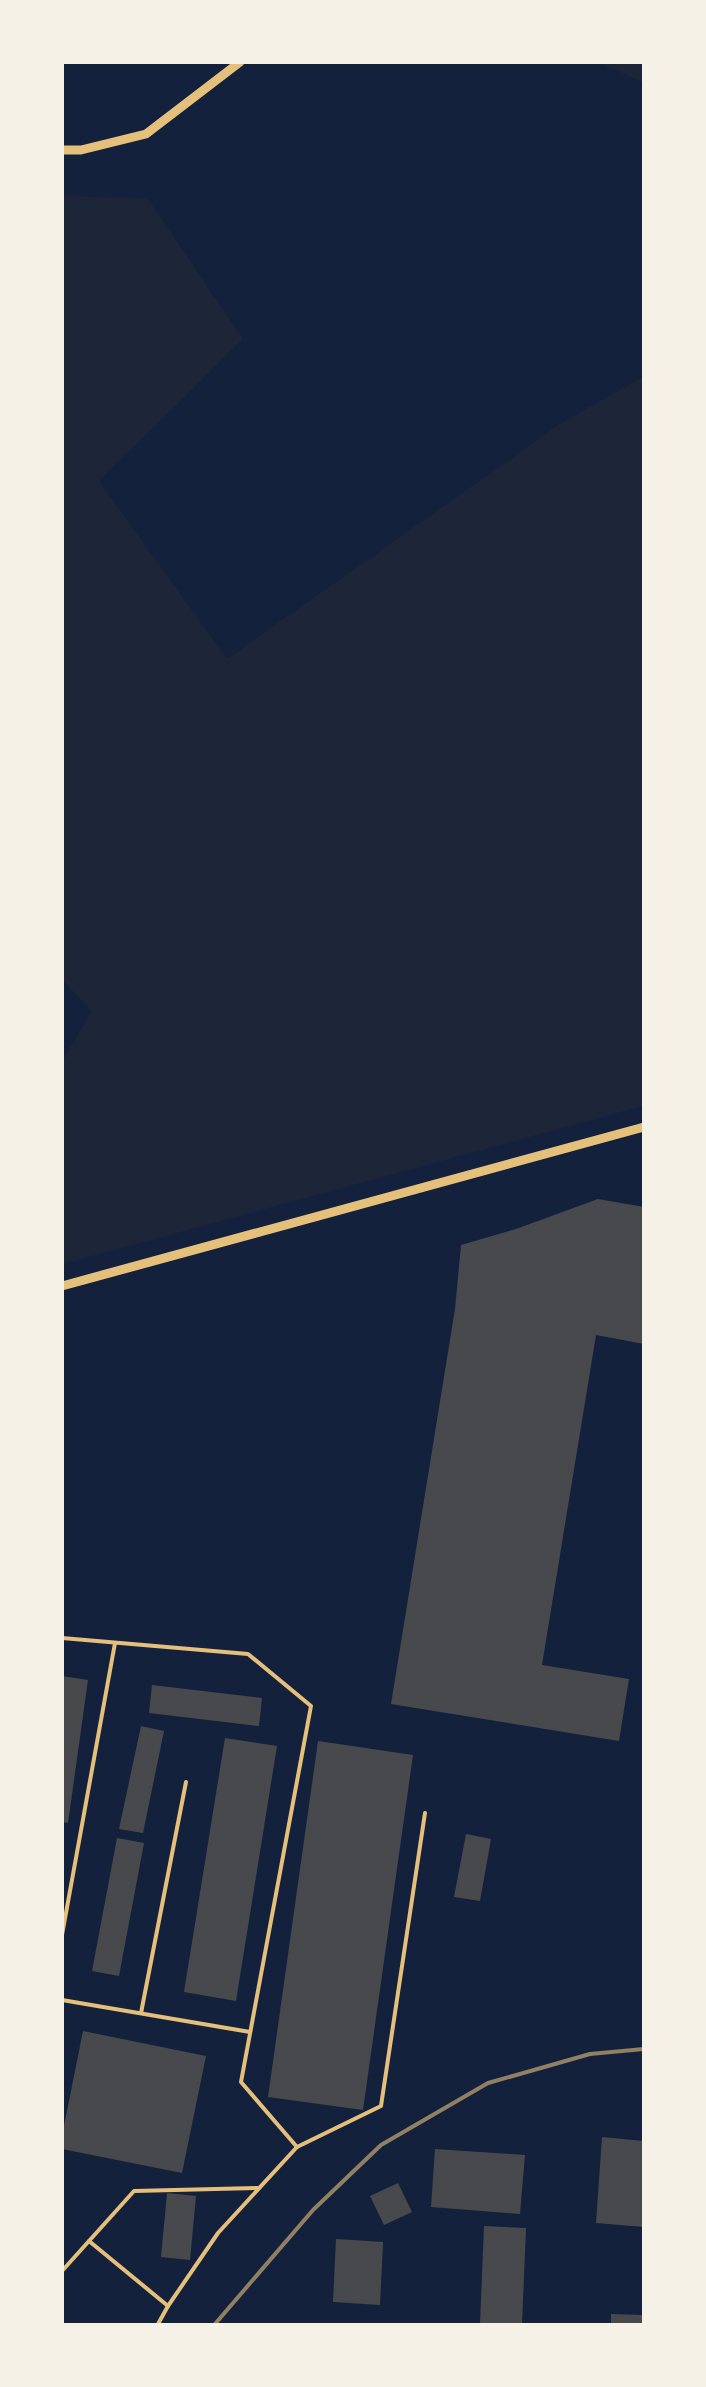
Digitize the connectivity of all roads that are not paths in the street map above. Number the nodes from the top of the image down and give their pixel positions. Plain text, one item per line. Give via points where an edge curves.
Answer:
1 (240, 62) edge
2 (62, 150) edge
3 (644, 1127) edge
4 (62, 1286) edge
5 (62, 1638) edge
6 (115, 1643) junction
7 (186, 1782) dead end
8 (425, 1813) dead end
9 (62, 1936) edge
10 (62, 2000) edge
11 (141, 2014) junction
12 (250, 2032) junction
13 (297, 2147) junction
14 (259, 2188) junction
15 (90, 2241) junction
16 (62, 2271) edge
17 (168, 2306) junction
18 (158, 2324) edge

1 - 2 street via 146,134 81,150
3 - 4 street
5 - 6 lane
6 - 9 lane
6 - 12 lane via 248,1654 311,1706
7 - 11 lane
8 - 13 lane via 381,2106
10 - 11 lane
11 - 12 lane
12 - 13 lane via 241,2082
13 - 14 lane
14 - 15 lane via 134,2191
14 - 17 lane via 218,2233
15 - 16 lane
15 - 17 lane
17 - 18 lane

